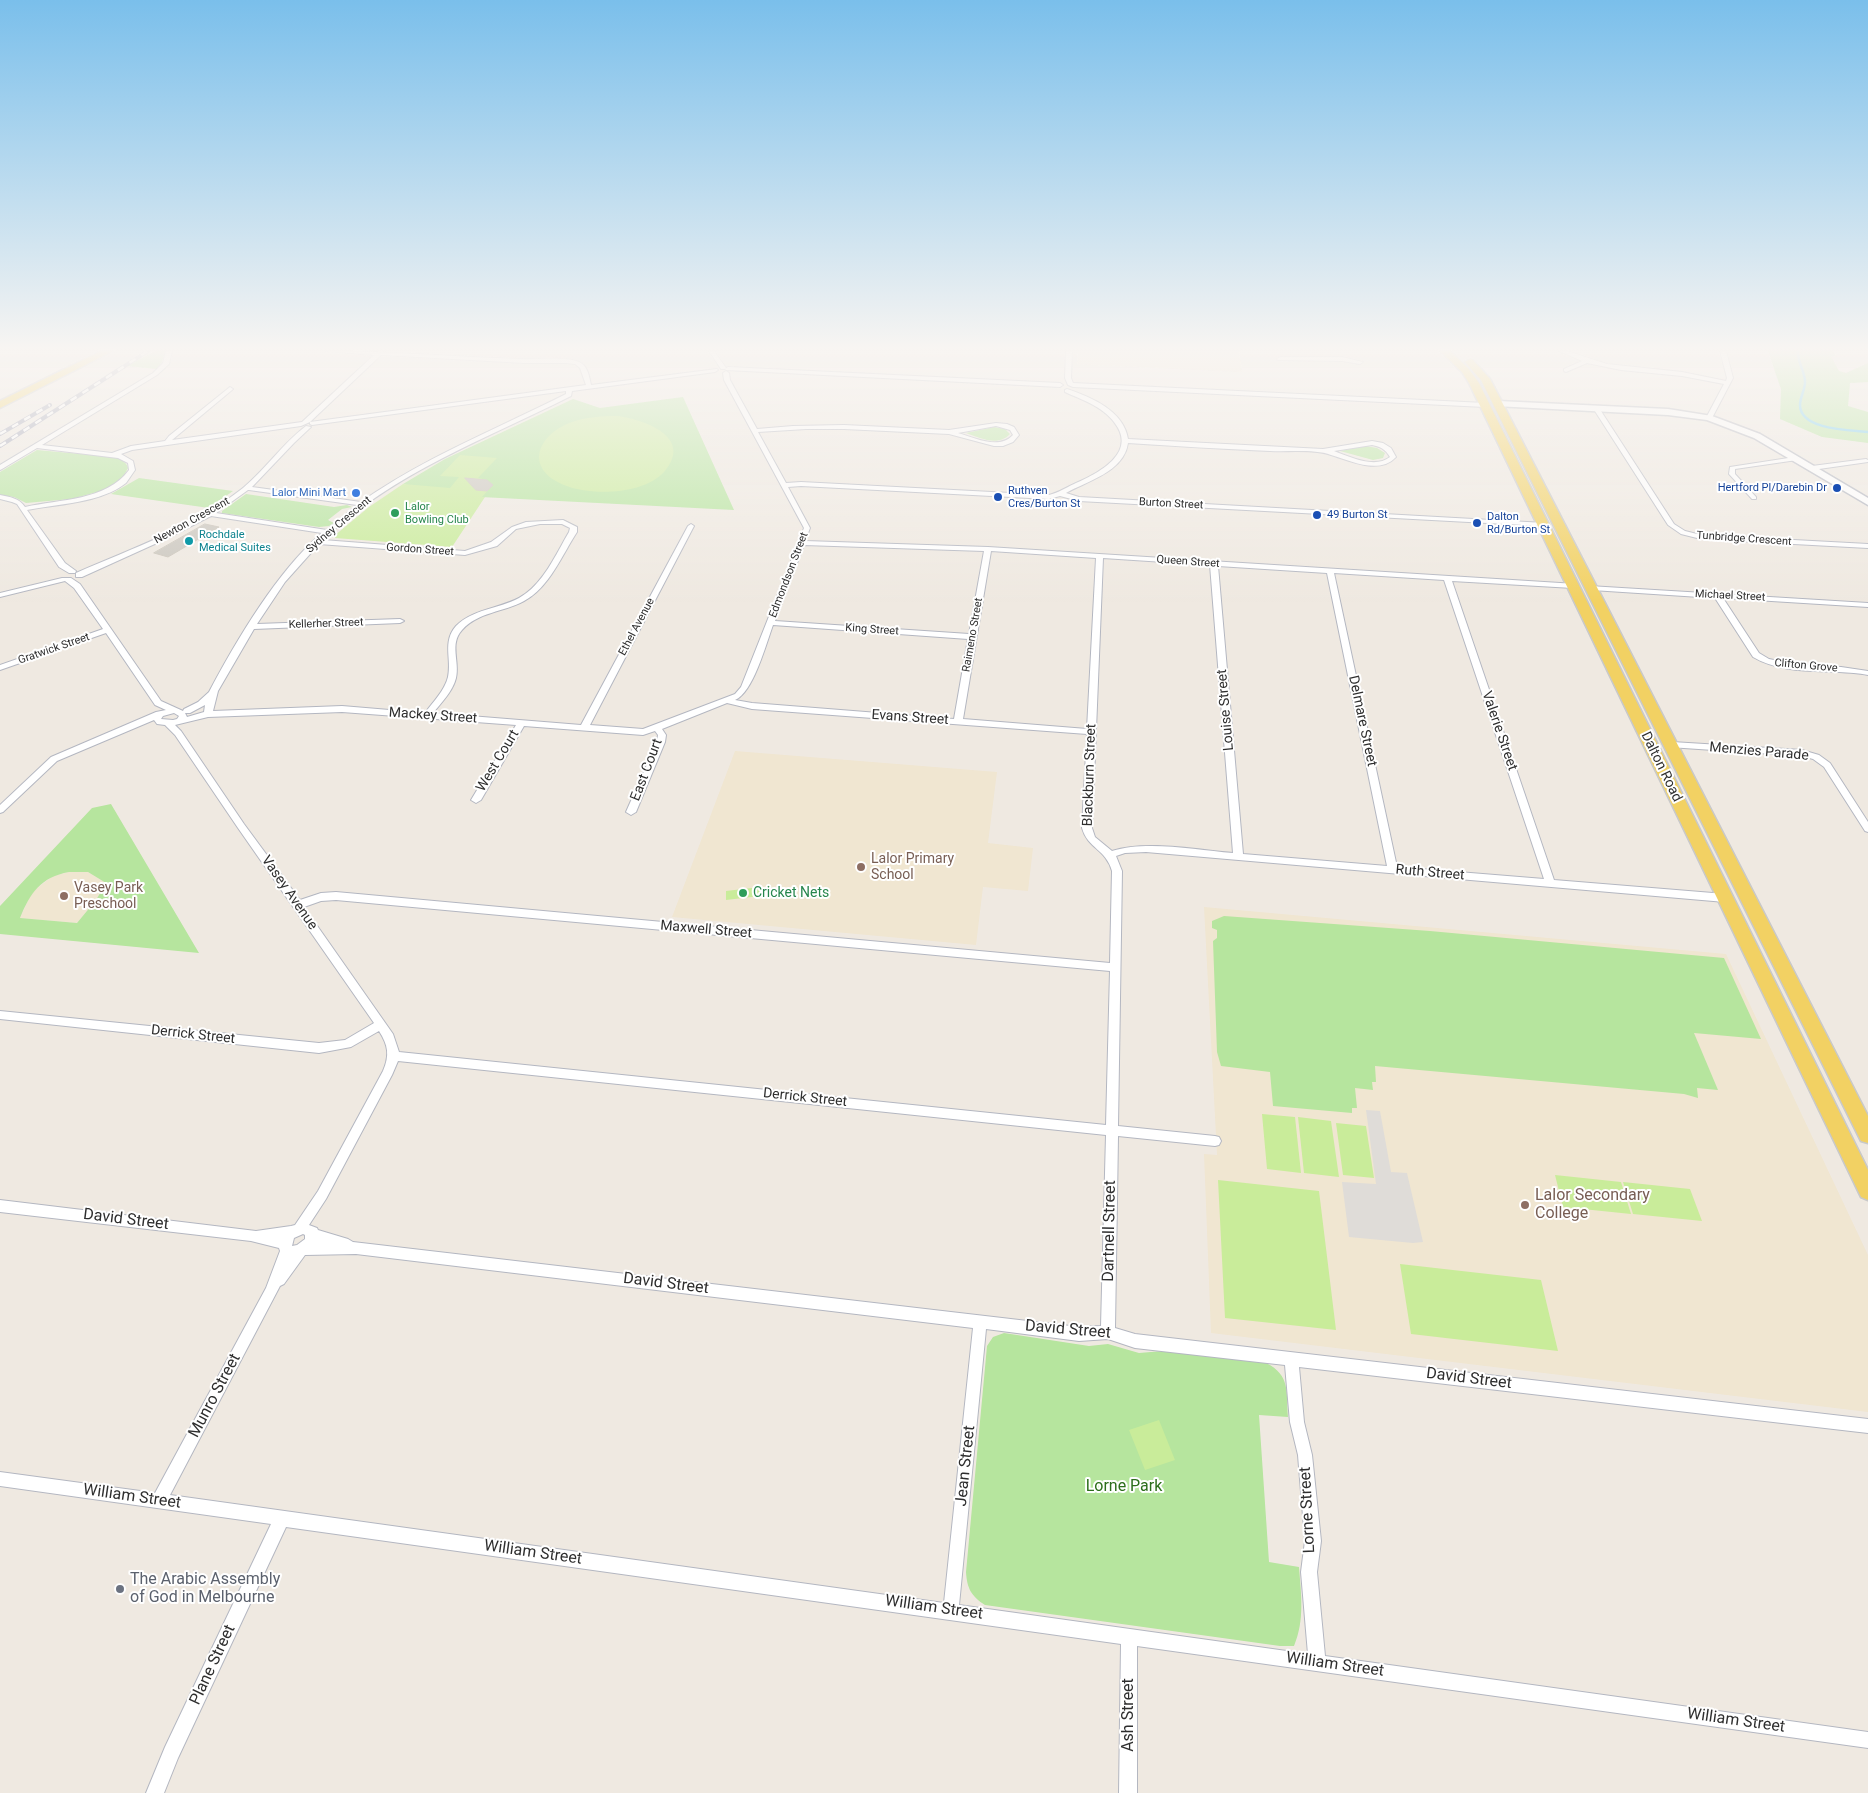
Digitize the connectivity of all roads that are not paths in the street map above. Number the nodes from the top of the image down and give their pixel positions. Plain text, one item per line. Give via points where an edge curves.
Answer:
1 (55, 435) edge
2 (174, 435) edge
3 (229, 435) edge
4 (297, 435) edge
5 (487, 435) edge
6 (756, 435) edge
7 (958, 435) edge
8 (1016, 435) edge
9 (1125, 435) edge
10 (1499, 435) edge
11 (1514, 435) edge
12 (1613, 435) edge
13 (1753, 435) edge
14 (1126, 441) junction
15 (167, 443) junction
16 (36, 446) junction
17 (1326, 451) junction
18 (113, 455) junction
19 (1795, 458) junction
20 (1866, 461) dead end
21 (0, 468) edge
22 (1812, 468) junction
23 (784, 485) junction
24 (247, 488) junction
25 (1060, 494) junction
26 (0, 497) edge
27 (1754, 498) dead end
28 (1868, 502) edge
29 (362, 504) junction
30 (23, 508) junction
31 (211, 514) junction
32 (1542, 524) junction
33 (1560, 525) junction
34 (691, 526) dead end
35 (329, 532) junction
36 (317, 542) junction
37 (802, 543) junction
38 (1868, 546) edge
39 (988, 549) junction
40 (1100, 556) junction
41 (1214, 564) junction
42 (62, 565) junction
43 (1330, 571) junction
44 (76, 576) junction
45 (63, 578) junction
46 (1448, 578) junction
47 (1573, 586) junction
48 (1592, 588) junction
49 (0, 596) edge
50 (1718, 596) junction
51 (1868, 604) edge
52 (400, 621) dead end
53 (770, 623) junction
54 (252, 627) junction
55 (108, 630) junction
56 (973, 637) junction
57 (0, 668) edge
58 (1868, 673) edge
59 (214, 691) junction
60 (728, 701) junction
61 (158, 703) junction
62 (208, 714) junction
63 (179, 715) junction
64 (428, 715) junction
65 (161, 719) junction
66 (958, 721) junction
67 (521, 723) junction
68 (584, 728) junction
69 (657, 728) junction
70 (1092, 732) junction
71 (178, 733) junction
72 (1672, 745) junction
73 (476, 800) dead end
74 (0, 810) edge
75 (631, 812) dead end
76 (1868, 829) edge
77 (1112, 854) junction
78 (1238, 857) junction
79 (1393, 870) junction
80 (1550, 883) junction
81 (1725, 898) junction
82 (1750, 900) junction
83 (297, 905) junction
84 (1116, 968) junction
85 (0, 1014) edge
86 (380, 1025) junction
87 (395, 1056) junction
88 (1112, 1130) junction
89 (1868, 1135) edge
90 (1215, 1141) dead end
91 (1868, 1191) edge
92 (0, 1206) edge
93 (303, 1231) junction
94 (251, 1235) junction
95 (356, 1248) junction
96 (294, 1249) junction
97 (980, 1322) junction
98 (1108, 1332) junction
99 (1291, 1358) junction
100 (1868, 1426) edge
101 (0, 1479) edge
102 (159, 1501) junction
103 (282, 1519) junction
104 (952, 1610) junction
105 (1129, 1636) junction
106 (1317, 1662) junction
107 (1868, 1740) edge
108 (155, 1790) edge
109 (1128, 1793) edge

1 - 16 street
2 - 15 street
3 - 15 street
4 - 24 street, Newton Crescent
5 - 29 street, Sydney Crescent via 421,466
6 - 23 street, Edmondson Street
7 - 8 street via 990,444 1008,442
9 - 14 street
10 - 32 main road, Dalton Road
11 - 33 main road, Dalton Road
12 - 38 street, Tunbridge Crescent via 1678,531 1701,538
13 - 19 street
14 - 17 street
14 - 25 street via 1122,454 1111,467
15 - 18 street via 126,448
16 - 18 street
16 - 21 street
17 - 17 street via 1365,443 1386,448 1393,457 1386,462 1370,464
18 - 30 street via 125,458 132,465 125,480 95,495
19 - 22 street
19 - 27 street via 1732,468 1732,474
20 - 22 street
22 - 28 street
23 - 25 street, Burton Street via 1049,497
23 - 37 street, Edmondson Street via 807,528
24 - 29 street
24 - 31 street, Newton Crescent
25 - 32 street, Burton Street via 1075,499
26 - 30 street via 14,500
29 - 35 street, Sydney Crescent
30 - 42 street
31 - 35 street
31 - 44 street, Newton Crescent via 163,539
32 - 33 main road, Burton Street
32 - 47 main road, Dalton Road
33 - 48 main road, Dalton Road
34 - 68 street, Ethel Avenue
35 - 36 street, Sydney Crescent
36 - 54 street, Sydney Crescent via 282,580
36 - 64 street, Gordon Street via 465,553 494,544 514,528 526,524 563,522 574,527 530,594 480,613 458,629 450,646 451,680
37 - 39 street, Queen Street
37 - 53 street, Edmondson Street
39 - 40 street, Queen Street
39 - 56 street, Raimeno Street
40 - 41 street, Queen Street
40 - 70 street, Blackburn Street
41 - 43 street, Queen Street
41 - 78 street, Louise Street
42 - 44 street
42 - 45 street
43 - 46 street, Queen Street
43 - 79 street, Delmare Street
44 - 45 street
44 - 45 street, Newton Crescent
44 - 55 street
45 - 49 street
46 - 47 street, Queen Street
46 - 80 street, Valerie Street
47 - 81 main road, Dalton Road
48 - 50 street, Michael Street
48 - 72 main road, Dalton Road
50 - 51 street, Michael Street
50 - 58 street, Clifton Grove via 1756,655 1766,662
52 - 54 street, Kellerher Street
53 - 56 street, King Street
53 - 60 street, Edmondson Street via 743,691
54 - 59 street, Sydney Crescent
55 - 57 street, Gratwick Street
55 - 61 street
56 - 66 street, Raimeno Street
59 - 62 street, Sydney Crescent
59 - 63 street, Sydney Crescent via 201,704
60 - 66 street, Evans Street via 752,706
60 - 69 street, Edmondson Street
61 - 63 street
61 - 65 street
62 - 63 street, Mackey Street
62 - 64 street, Mackey Street via 342,709
63 - 65 street, Mackey Street
63 - 71 street
64 - 67 street, Mackey Street
65 - 71 street, Vasey Avenue
65 - 74 street, Mackey Street via 54,759
66 - 70 street, Evans Street
67 - 68 street, Mackey Street
67 - 73 street, West Court
68 - 69 street, Mackey Street via 637,732
69 - 75 street, East Court via 662,735 661,742
70 - 77 street, Blackburn Street via 1088,832 1092,840
71 - 83 street, Vasey Avenue
72 - 76 street, Menzies Parade via 1802,753 1816,757 1827,765
72 - 82 main road, Dalton Road
77 - 78 street, Ruth Street via 1146,849
77 - 84 street via 1117,871
78 - 79 street, Ruth Street
79 - 80 street, Ruth Street
80 - 81 street, Ruth Street
81 - 82 main road, Ruth Street
81 - 91 main road, Dalton Road
82 - 89 main road, Dalton Road
83 - 84 street, Maxwell Street via 321,897 343,897
83 - 86 street, Vasey Avenue
84 - 88 street
85 - 86 street, Derrick Street via 319,1048 346,1044
86 - 87 street, Vasey Avenue via 392,1044
87 - 88 street, Derrick Street
87 - 93 street
88 - 90 street, Derrick Street
88 - 98 street, Dartnell Street
92 - 94 street, David Street
93 - 94 street, David Street
93 - 95 street, David Street
93 - 96 street
93 - 96 street via 311,1242
94 - 96 street, David Street
95 - 96 street, David Street
95 - 97 street, David Street
96 - 102 street, Munro Street
97 - 98 street, David Street via 1085,1335
97 - 104 street, Jean Street
98 - 99 street, David Street via 1135,1341
99 - 100 street, David Street
99 - 106 street, Lorne Street via 1313,1541 1309,1572
101 - 102 street, William Street
102 - 103 street, William Street
103 - 104 street, William Street
103 - 108 street, Plane Street
104 - 105 street, William Street
105 - 106 street, William Street
105 - 109 street, Ash Street
106 - 107 street, William Street

